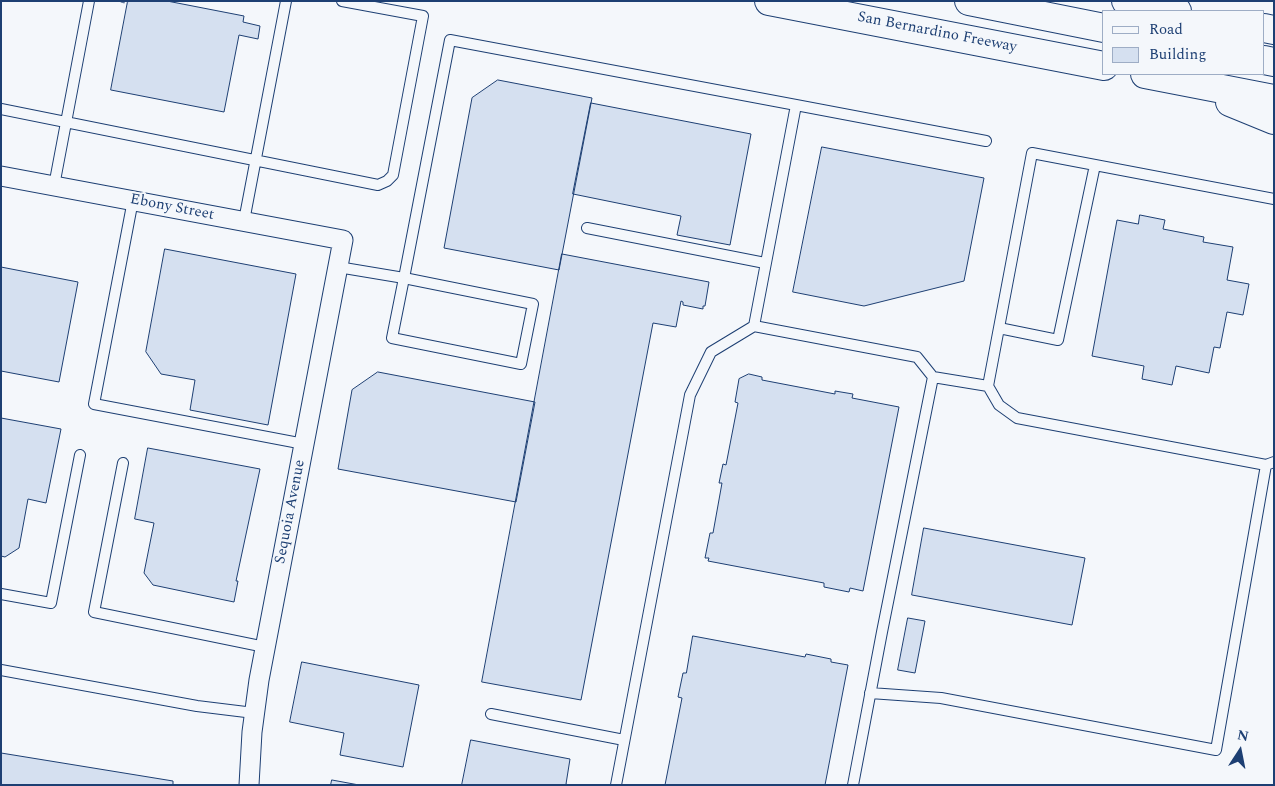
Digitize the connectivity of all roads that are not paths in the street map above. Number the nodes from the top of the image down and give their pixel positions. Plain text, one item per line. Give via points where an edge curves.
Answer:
1 (89, 1) edge
2 (286, 1) edge
3 (342, 1) edge
4 (769, 1) edge
5 (968, 1) edge
6 (1126, 1) edge
7 (1172, 10) edge
8 (1102, 28) edge
9 (1102, 66) edge
10 (1150, 75) edge
11 (1177, 80) junction
12 (1274, 99) edge
13 (796, 105) junction
14 (1, 109) edge
15 (1274, 120) edge
16 (66, 122) junction
17 (986, 141) dead end
18 (256, 159) junction
19 (1095, 165) junction
20 (1, 176) edge
21 (54, 186) junction
22 (1274, 199) edge
23 (133, 200) junction
24 (244, 221) junction
25 (587, 228) dead end
26 (343, 240) joint
27 (766, 263) junction
28 (338, 267) junction
29 (404, 278) junction
30 (754, 326) junction
31 (999, 328) junction
32 (933, 377) junction
33 (988, 386) junction
34 (304, 444) junction
35 (80, 455) dead end
36 (123, 463) dead end
37 (1270, 463) edge
38 (1, 594) edge
39 (265, 646) junction
40 (1, 670) edge
41 (870, 693) junction
42 (254, 713) junction
43 (491, 714) dead end
44 (624, 740) junction
45 (249, 785) edge
46 (616, 785) edge
47 (853, 785) edge

1 - 16 lane
2 - 18 lane
3 - 18 lane via 423,16 393,175 378,185
4 - 9 highway, San Bernardino Freeway
5 - 8 highway
6 - 7 highway
10 - 11 highway
11 - 12 highway
11 - 15 highway
13 - 17 lane
13 - 27 lane
13 - 29 lane via 450,40
14 - 16 lane
16 - 18 lane
16 - 21 lane
18 - 24 lane
19 - 22 lane
19 - 31 lane via 1058,340
19 - 31 lane via 1032,153
20 - 21 street, Ebony Street
21 - 23 street, Ebony Street
23 - 24 street, Ebony Street
23 - 34 lane via 94,404
24 - 26 street, Ebony Street
25 - 27 lane
26 - 28 street, Sequoia Avenue
27 - 30 lane
28 - 29 lane
28 - 34 street, Sequoia Avenue
29 - 29 lane via 392,338 521,364 533,304
30 - 32 lane via 918,357
30 - 44 lane via 711,352 690,395
31 - 33 lane
32 - 33 lane
32 - 41 lane
33 - 37 lane via 999,405 1017,418
34 - 39 street, Sequoia Avenue
35 - 38 lane via 51,603
36 - 39 lane via 94,612
37 - 41 lane via 1216,750 941,698
39 - 42 street, Sequoia Avenue
40 - 42 lane via 197,706
41 - 47 lane
42 - 45 street, Sequoia Avenue
43 - 44 lane
44 - 46 lane

